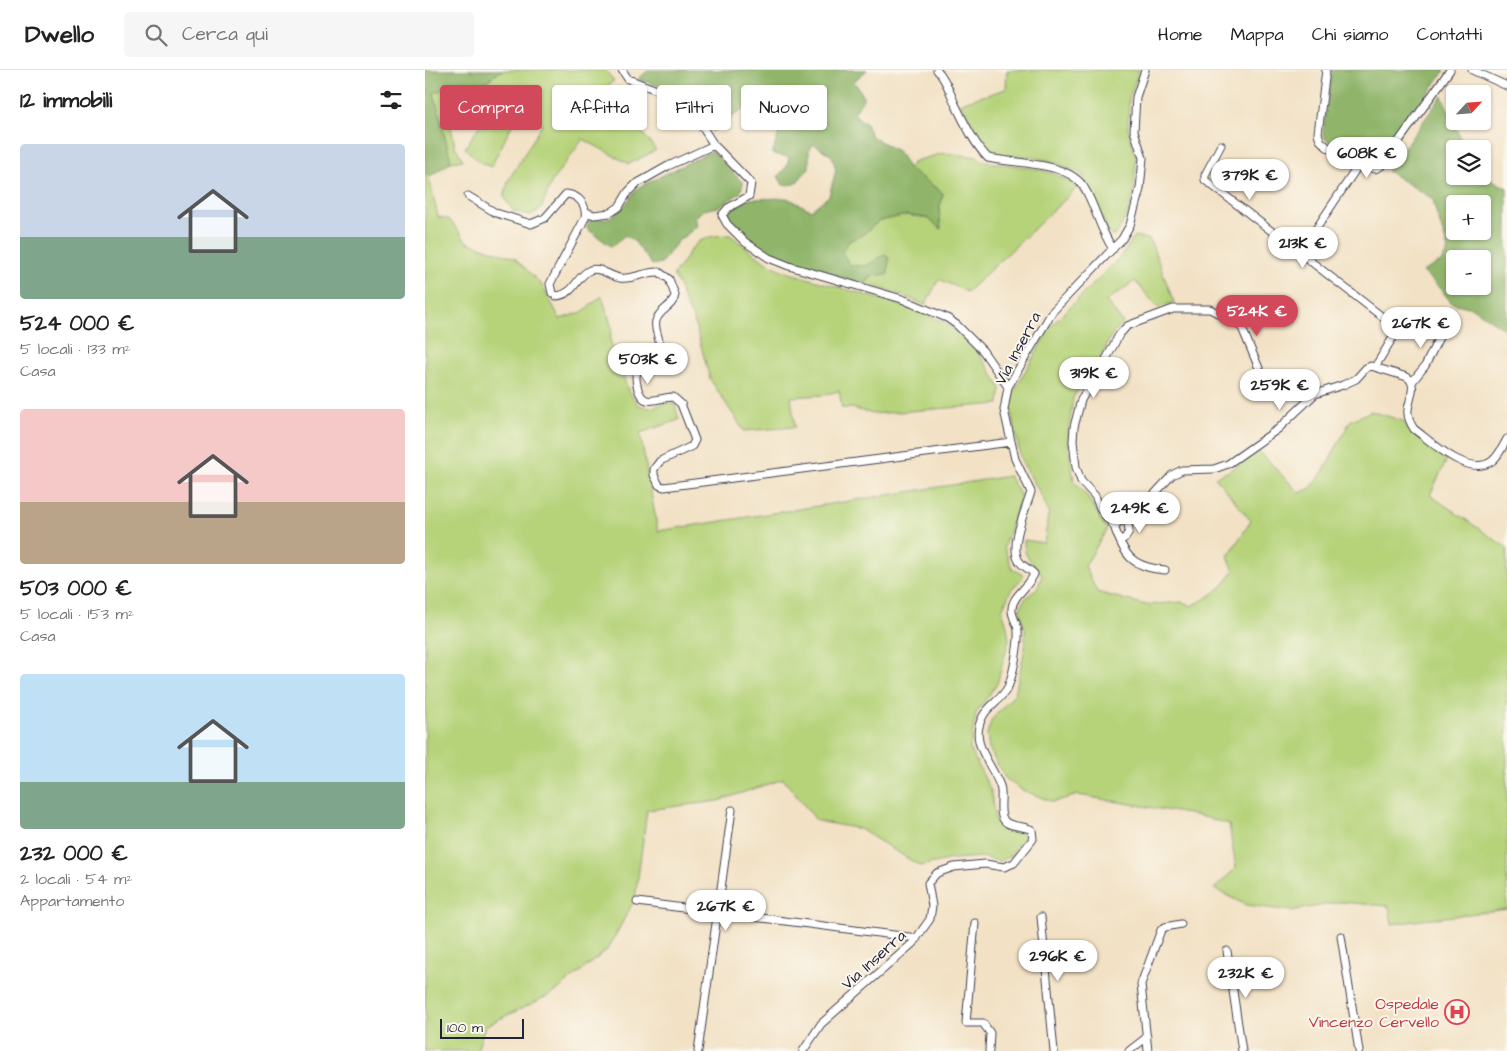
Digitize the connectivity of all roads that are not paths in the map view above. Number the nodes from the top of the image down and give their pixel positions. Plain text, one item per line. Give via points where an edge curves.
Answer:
1 (622, 70) edge
2 (937, 70) edge
3 (1145, 70) edge
4 (1326, 70) edge
5 (1450, 70) edge
6 (1472, 70) edge
7 (1507, 86) edge
8 (714, 145) junction
9 (1221, 145) dead end
10 (1360, 163) junction
11 (468, 196) dead end
12 (586, 212) junction
13 (1113, 249) junction
14 (1300, 252) junction
15 (1444, 327) dead end
16 (1375, 366) junction
17 (1413, 382) junction
18 (1008, 387) junction
19 (1311, 398) junction
20 (1507, 439) edge
21 (1011, 442) junction
22 (1127, 516) junction
23 (1114, 526) junction
24 (1120, 541) junction
25 (1165, 570) dead end
26 (732, 810) dead end
27 (637, 902) dead end
28 (717, 913) junction
29 (1041, 917) dead end
30 (975, 923) dead end
31 (1181, 924) dead end
32 (1341, 936) dead end
33 (917, 938) junction
34 (1227, 951) dead end
35 (1147, 1037) junction
36 (698, 1051) edge
37 (803, 1051) edge
38 (989, 1051) edge
39 (1054, 1051) edge
40 (1129, 1051) edge
41 (1149, 1051) edge
42 (1242, 1051) edge
43 (1359, 1051) edge

1 - 8 street via 628,79 670,95 687,108
2 - 13 street via 987,158 1051,167 1081,182
3 - 13 street, Via Inserra via 1136,97 1135,131 1143,158 1140,189 1130,225
4 - 10 street via 1317,133 1327,147
5 - 10 street via 1380,168 1373,169
6 - 7 street
8 - 12 street via 636,184 619,207 610,213 594,215
8 - 18 street via 751,184 749,196 727,208 723,215 727,224 745,242 769,258 789,266 902,299 947,318 983,351
9 - 14 street via 1205,180
10 - 14 street
11 - 12 street via 496,213 531,224 545,218 566,194 581,201
12 - 21 street via 550,284 552,293 557,296 567,294 592,269 625,279 659,272 669,279 674,288 675,300 656,319 660,346 658,356 639,368 635,380 645,400 673,396 677,399 695,440 692,446 656,465 654,475 659,485 664,487
13 - 18 street, Via Inserra via 1052,312
14 - 16 street via 1398,328
15 - 17 street via 1425,366
16 - 17 street via 1407,376
16 - 19 street via 1366,368 1356,379
17 - 20 street via 1407,411 1411,424 1459,461 1476,466 1490,462
18 - 21 street, Via Inserra via 1005,410
19 - 22 street via 1278,429 1235,459 1214,469 1182,470 1172,475 1149,500
19 - 23 street via 1261,373 1242,328 1210,309 1173,309 1127,326 1081,400 1073,441 1081,481
21 - 33 street, Via Inserra via 1015,459 1031,492 1017,536 1015,554 1033,574 1012,610 1018,629 1018,644 1007,688 983,716 978,735 981,751 1001,788 1003,817 1007,823 1032,830 1033,839 1014,863 1004,867 985,864 954,867 937,873 928,883 932,906 930,919
22 - 23 street
22 - 24 street via 1129,531
23 - 24 street
24 - 25 street via 1128,558 1137,564
26 - 28 street
27 - 28 street
28 - 33 street
28 - 36 street
29 - 39 street
30 - 38 street via 966,1023 983,1023 990,1033
31 - 35 street via 1161,930 1141,984
32 - 43 street
33 - 37 street, Via Inserra via 821,1024
34 - 42 street
35 - 40 street
35 - 41 street

